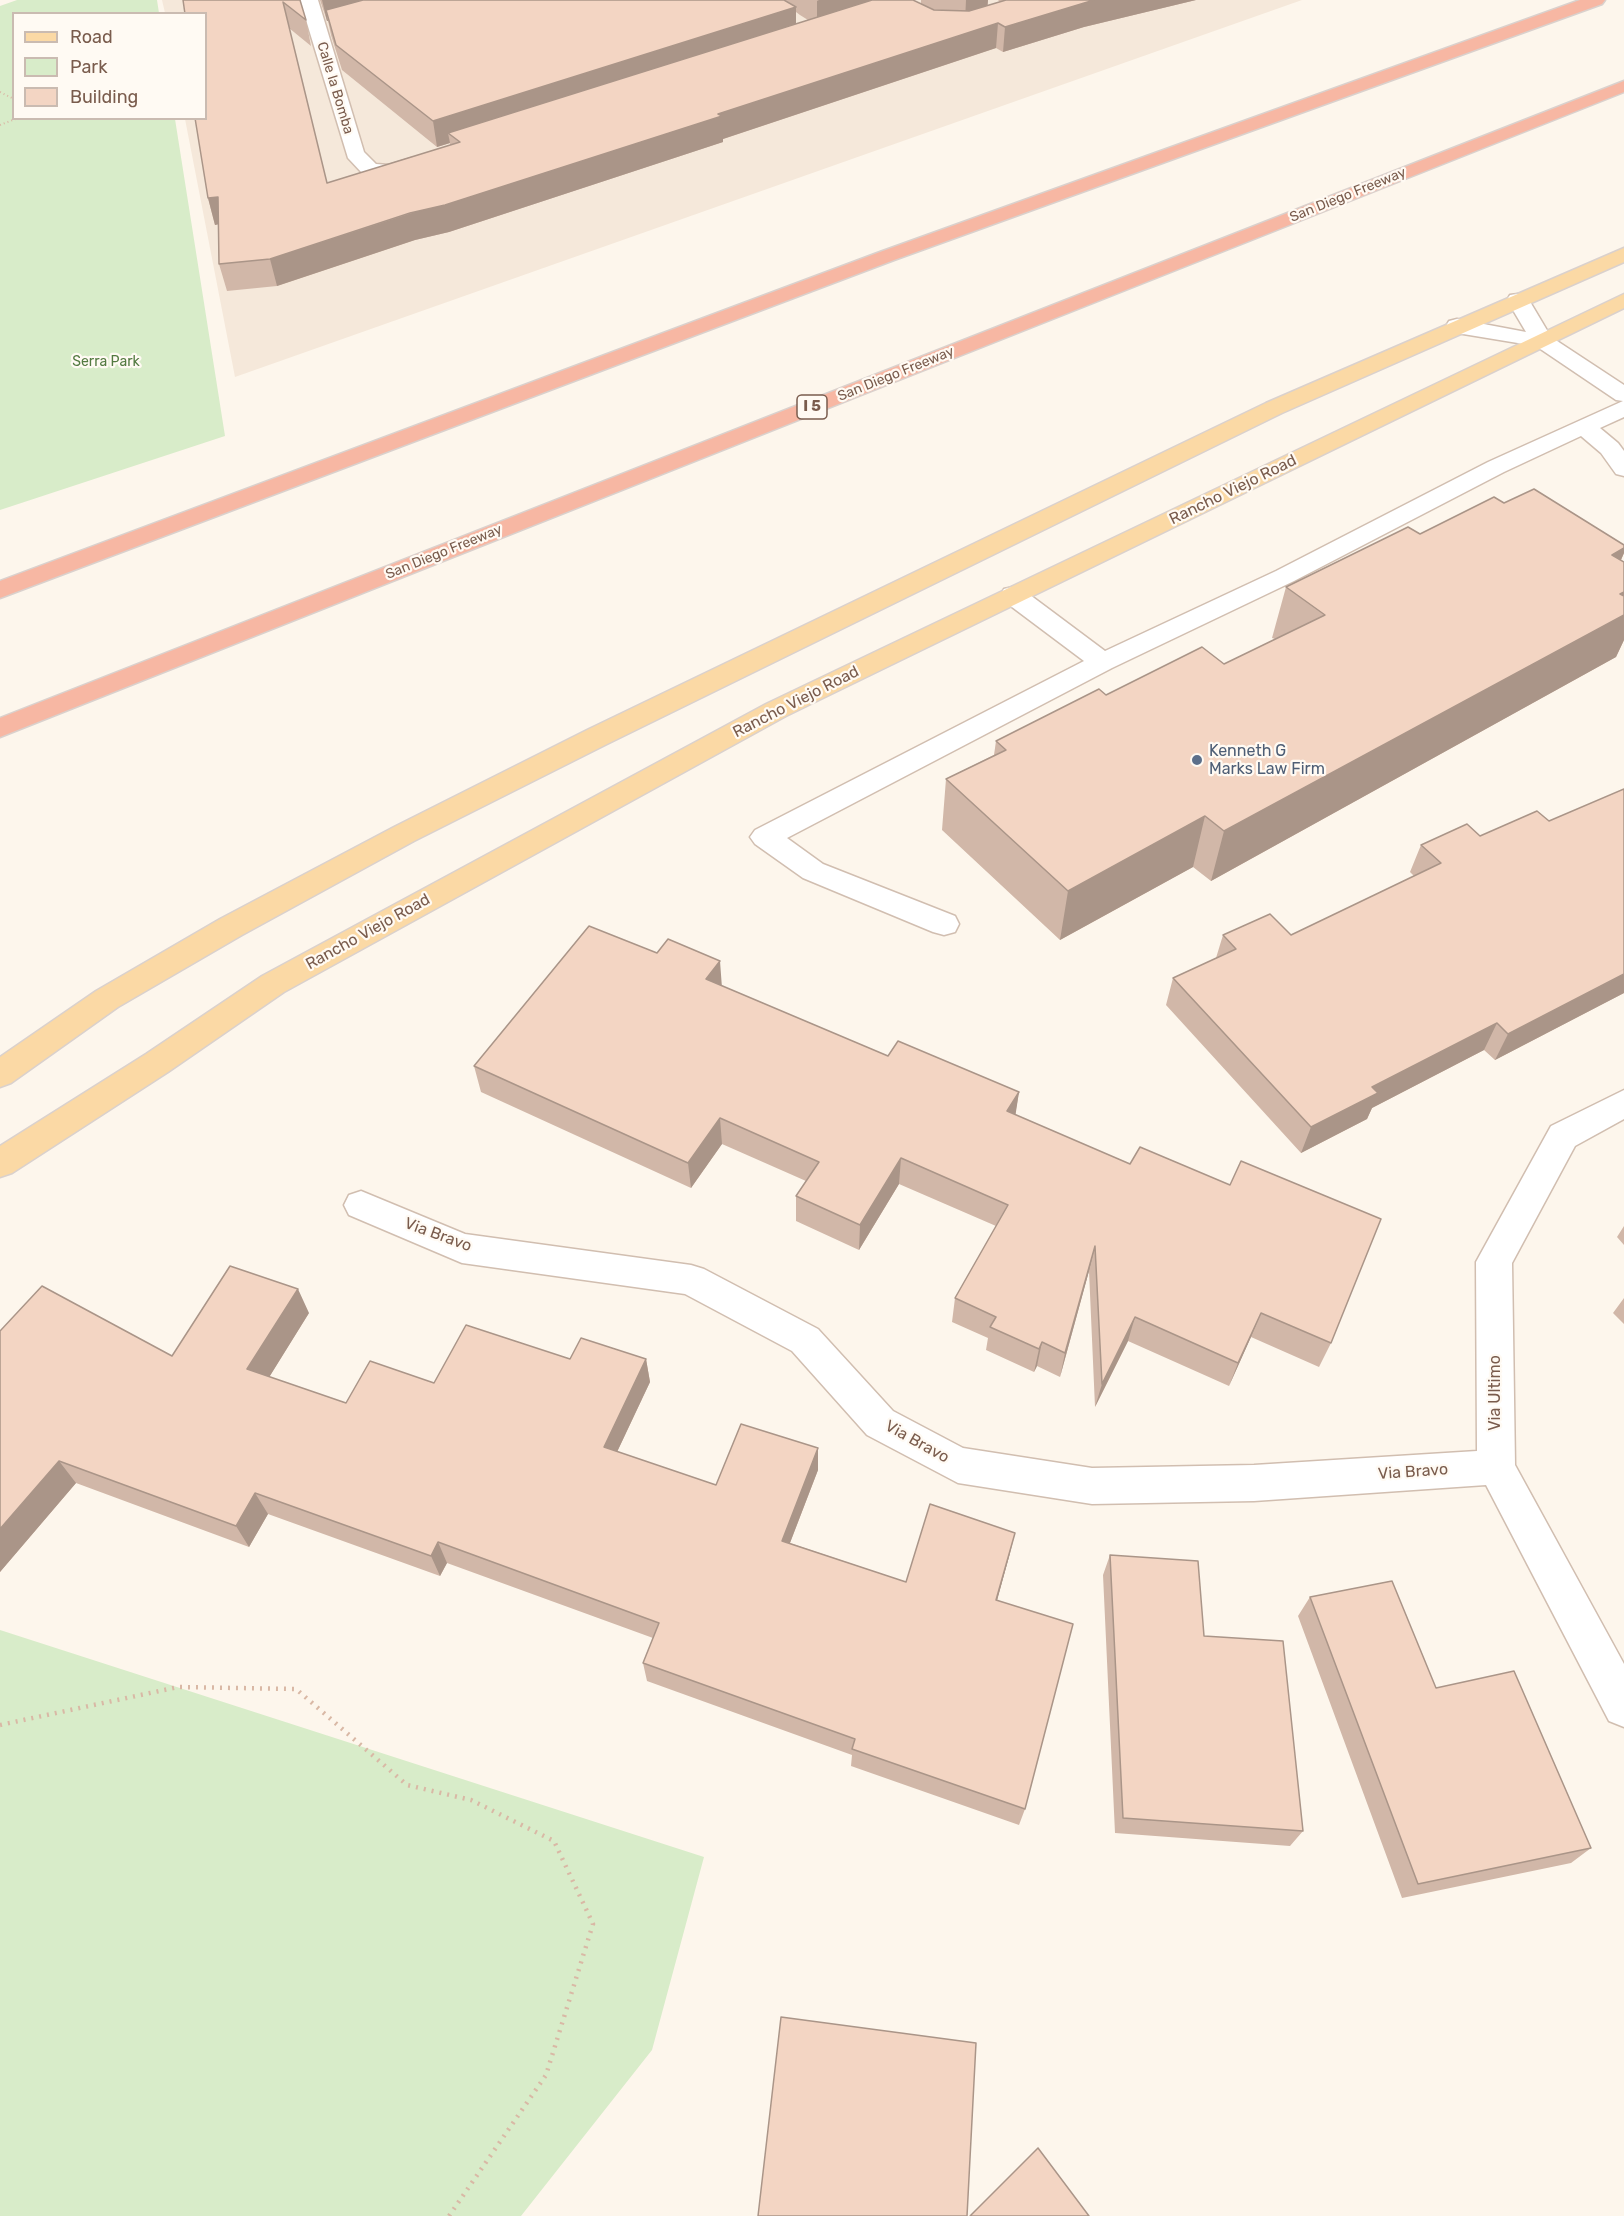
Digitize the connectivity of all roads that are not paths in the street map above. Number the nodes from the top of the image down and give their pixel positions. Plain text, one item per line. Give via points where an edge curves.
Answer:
1 (309, 0) edge
2 (1596, 0) edge
3 (338, 26) edge
4 (317, 31) junction
5 (1624, 86) edge
6 (435, 157) edge
7 (1624, 254) edge
8 (1518, 300) junction
9 (1624, 300) edge
10 (1457, 326) junction
11 (1543, 341) junction
12 (1624, 395) edge
13 (1624, 408) edge
14 (1584, 427) junction
15 (1624, 468) edge
16 (0, 590) edge
17 (1013, 596) junction
18 (1103, 662) junction
19 (0, 728) edge
20 (944, 924) dead end
21 (0, 1074) edge
22 (1624, 1102) edge
23 (0, 1163) edge
24 (361, 1206) dead end
25 (1496, 1467) junction
26 (1624, 1706) edge

1 - 4 street, Calle la Bomba
2 - 16 highway via 887,256
3 - 4 street
4 - 6 street, Calle la Bomba via 355,154 370,170 390,171
5 - 19 highway, San Diego Freeway / I 5
7 - 8 main road
8 - 10 main road
8 - 11 street
9 - 11 main road, Rancho Viejo Road
10 - 11 street
10 - 21 main road via 1252,418 404,834 107,999
11 - 12 street
11 - 17 main road, Rancho Viejo Road
13 - 14 street
14 - 15 street via 1610,448
14 - 18 street
17 - 18 street
17 - 23 main road, Rancho Viejo Road via 776,710 273,984
18 - 20 street via 765,837 813,871
22 - 25 street, Via Ultimo via 1563,1136 1494,1262
24 - 25 street, Via Bravo via 462,1248 692,1280 805,1340 880,1423 958,1465 1092,1486 1254,1483
25 - 26 street, Via Ultimo

